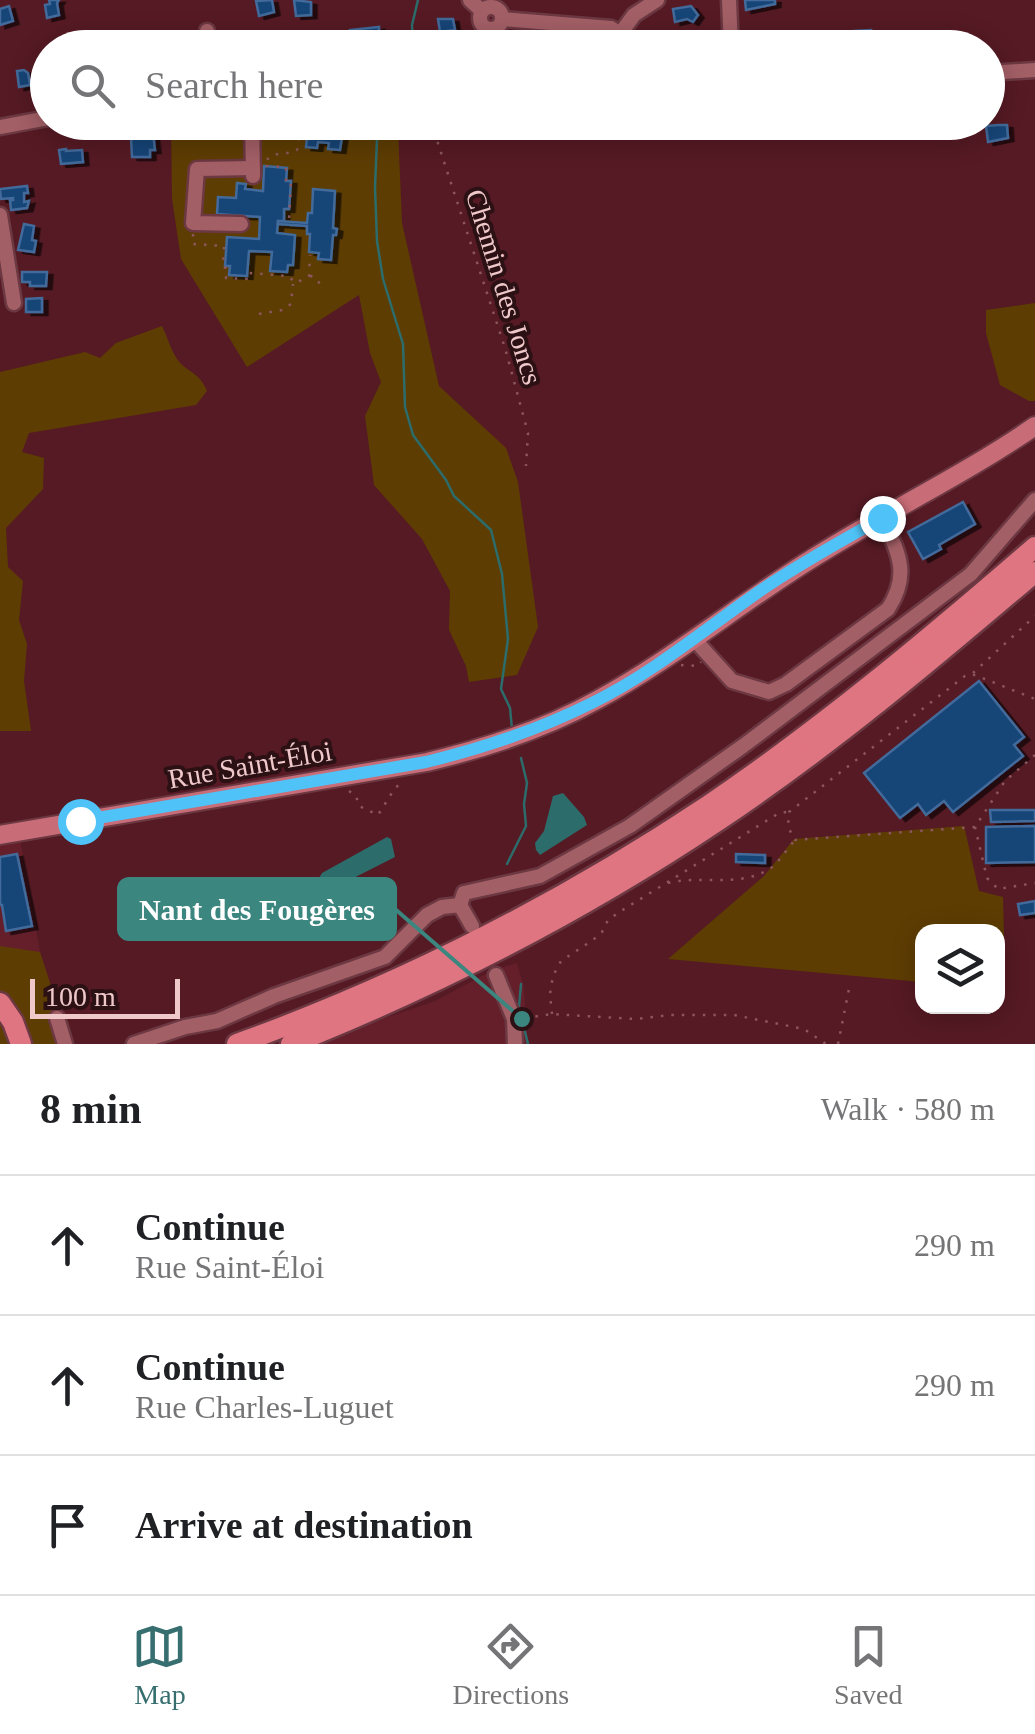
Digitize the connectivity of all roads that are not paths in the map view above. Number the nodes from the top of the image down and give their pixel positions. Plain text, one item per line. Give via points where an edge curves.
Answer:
1 (470, 0) edge
2 (657, 0) edge
3 (729, 0) edge
4 (612, 30) edge
5 (626, 30) edge
6 (730, 30) edge
7 (1035, 70) edge
8 (1005, 71) edge
9 (30, 122) edge
10 (0, 128) edge
11 (253, 140) edge
12 (0, 216) edge
13 (241, 224) dead end
14 (14, 303) dead end
15 (1035, 426) edge
16 (1035, 500) edge
17 (882, 518) junction
18 (1035, 547) edge
19 (1035, 572) edge
20 (694, 639) junction
21 (0, 835) edge
22 (460, 905) junction
23 (472, 926) dead end
24 (496, 975) dead end
25 (0, 1003) edge
26 (374, 1009) junction
27 (0, 1016) edge
28 (56, 1018) dead end
29 (18, 1044) edge
30 (65, 1044) edge
31 (134, 1044) edge
32 (238, 1044) edge
33 (291, 1044) edge
34 (310, 1044) edge
35 (515, 1044) edge

1 - 4 street via 482,11 485,28 496,28 502,19
2 - 5 street via 634,15
3 - 6 street
7 - 8 street
9 - 10 street
11 - 13 street via 254,172 197,169 193,222
12 - 14 street
15 - 17 main road, Rue Saint-Éloi
16 - 22 street via 971,574 630,826 540,876 464,894
17 - 20 main road, Rue Saint-Éloi
17 - 20 street via 900,559 901,583 888,609 786,684 768,692 732,681
18 - 32 highway via 848,704 668,831 457,950
19 - 26 highway via 862,717 718,821 501,950
20 - 21 main road, Rue Saint-Éloi via 595,702 508,740 426,762
22 - 23 street
22 - 31 street via 428,915 385,957 217,1021
24 - 35 street via 514,1020
25 - 29 highway
26 - 33 highway
26 - 34 highway
27 - 29 highway
28 - 30 street

